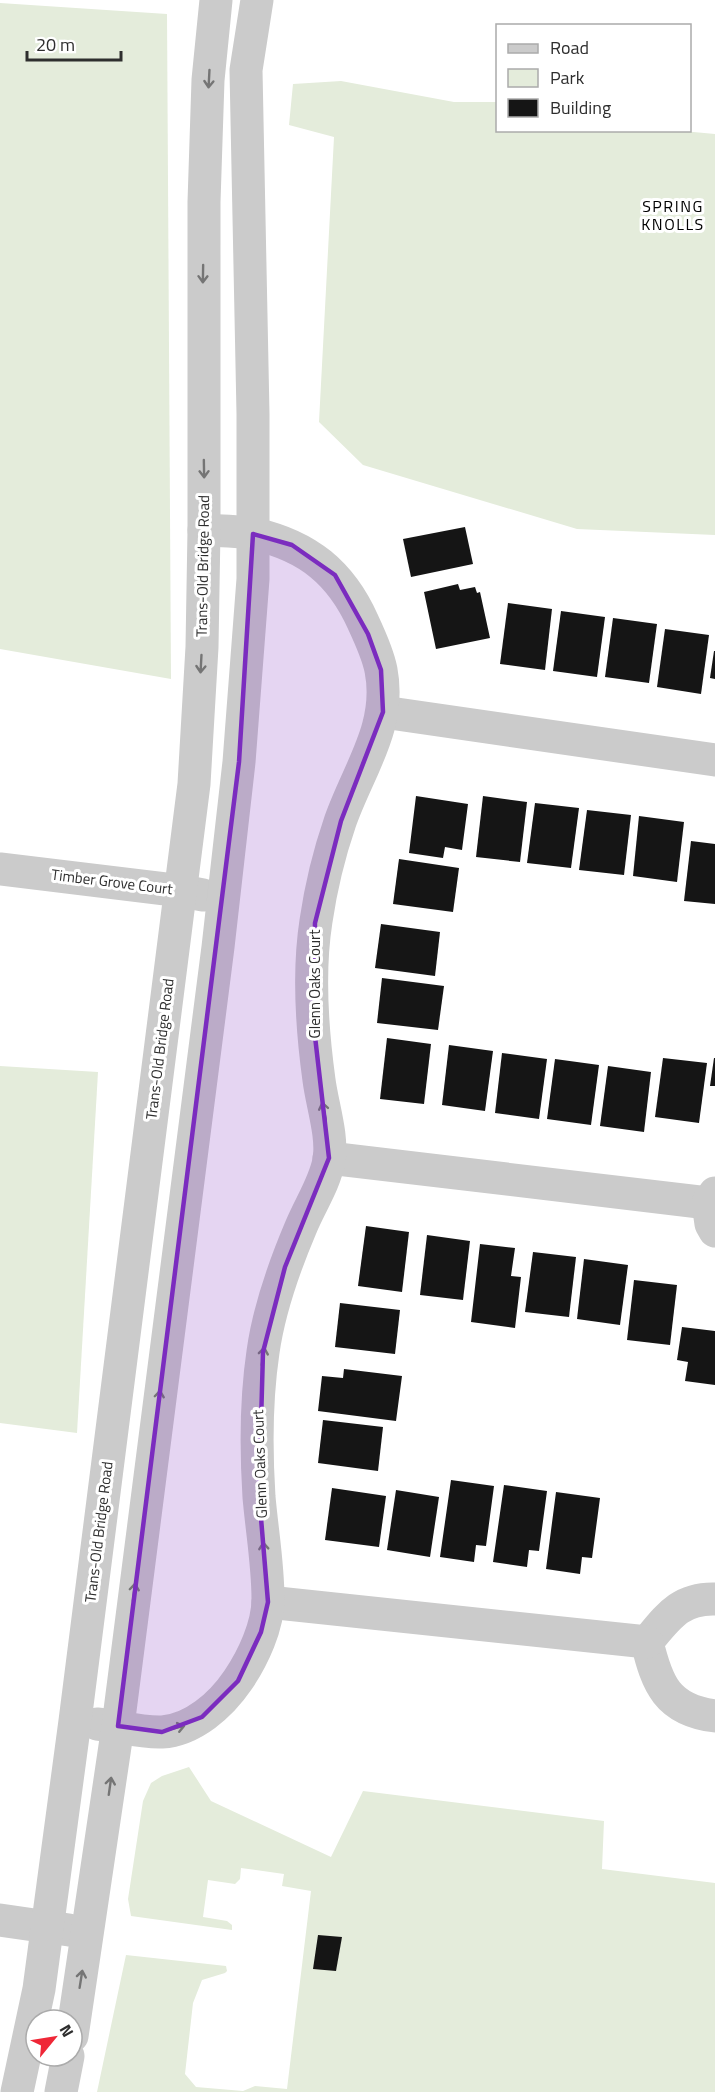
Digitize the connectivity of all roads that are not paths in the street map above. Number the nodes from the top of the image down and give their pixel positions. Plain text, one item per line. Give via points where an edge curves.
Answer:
1 (216, 0) edge
2 (257, 0) edge
3 (204, 530) junction
4 (253, 534) junction
5 (383, 712) junction
6 (715, 760) edge
7 (0, 869) edge
8 (182, 891) junction
9 (223, 900) junction
10 (329, 1158) junction
11 (713, 1209) edge
12 (715, 1599) edge
13 (268, 1602) junction
14 (646, 1642) junction
15 (715, 1716) edge
16 (75, 1721) junction
17 (118, 1726) junction
18 (0, 1920) edge
19 (47, 1927) junction
20 (88, 1933) junction
21 (76, 2008) edge
22 (66, 2068) edge
23 (17, 2092) edge
24 (61, 2092) edge

1 -> 3 street, Trans-Old Bridge Road via 208,80 204,202
2 - 4 street via 246,70
3 - 4 street, Glenn Oaks Court
3 -> 8 street, Trans-Old Bridge Road via 194,784
4 - 5 street, Glenn Oaks Court via 292,545 335,575 355,603 381,670
4 - 9 street via 239,762
5 - 6 street
10 -> 5 street, Glenn Oaks Court via 313,1019 315,923 341,821 372,750
7 - 8 street, Timber Grove Court
8 - 9 street, Timber Grove Court
8 - 16 street, Trans-Old Bridge Road
17 -> 9 street
10 - 11 street
13 -> 10 street, Glenn Oaks Court via 259,1494 258,1397 263,1352 285,1267
12 - 14 street via 699,1599 680,1606
13 - 14 street
17 -> 13 street, Glenn Oaks Court via 162,1732 185,1726 206,1714 227,1694 246,1666 261,1632
14 - 15 street via 653,1668 667,1695 686,1709
16 - 17 street, Glenn Oaks Court
16 - 19 street, Trans-Old Bridge Road
20 -> 17 street
18 - 19 street
19 - 20 street
19 - 23 street, Trans-Old Bridge Road via 39,1989
21 -> 20 street
22 - 24 street

